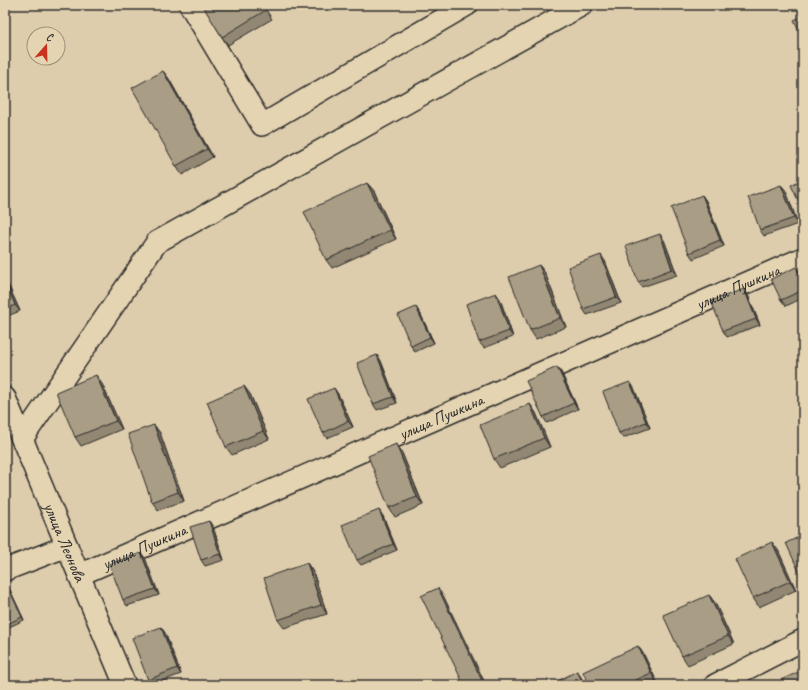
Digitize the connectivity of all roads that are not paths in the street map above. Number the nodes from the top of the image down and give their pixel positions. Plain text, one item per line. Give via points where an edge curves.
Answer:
1 (190, 5) edge
2 (467, 5) edge
3 (582, 5) edge
4 (803, 258) edge
5 (5, 398) edge
6 (22, 439) junction
7 (67, 546) junction
8 (5, 570) edge
9 (79, 574) junction
10 (803, 640) edge
11 (125, 685) edge
12 (715, 685) edge

1 - 2 street via 262,125
3 - 6 street via 157,242
4 - 9 street, улица Пушкина
5 - 6 street, улица Леонова
6 - 7 street, улица Леонова
7 - 8 street
7 - 9 street, улица Леонова
9 - 11 street, улица Леонова
10 - 12 street

